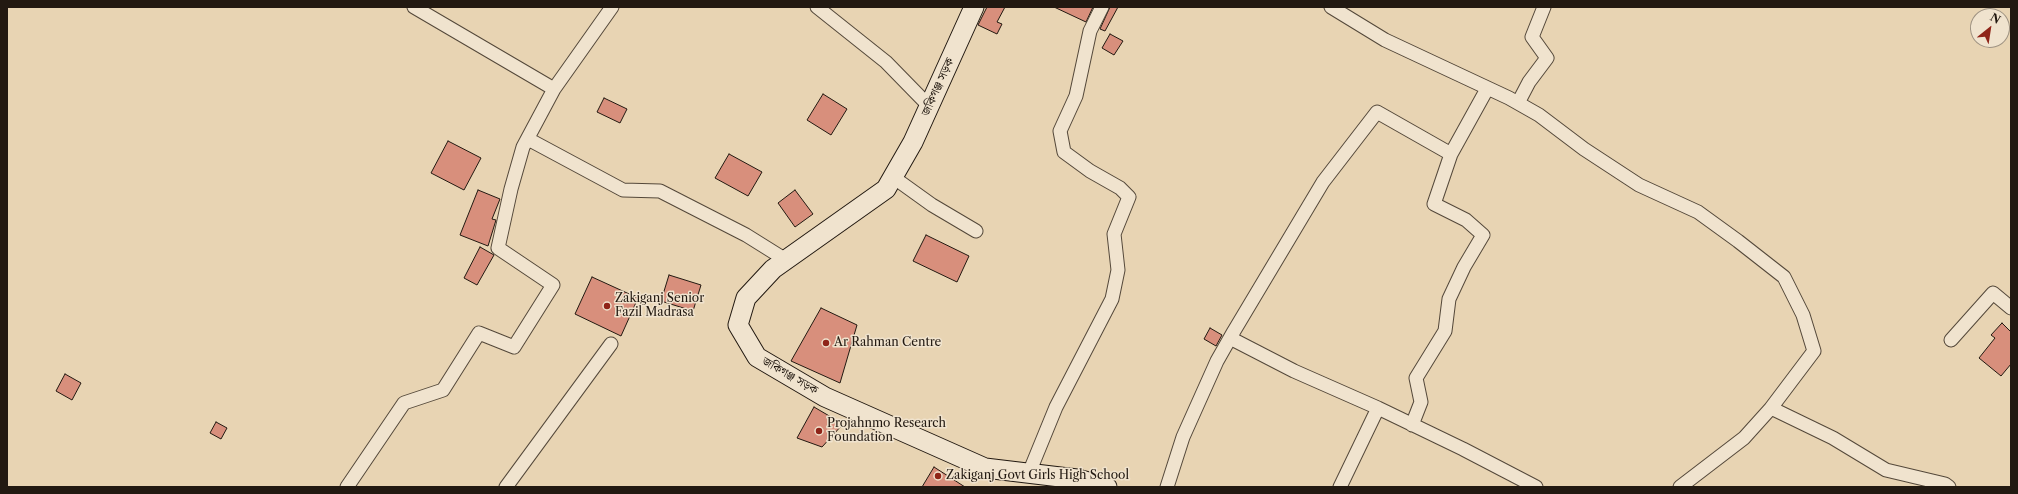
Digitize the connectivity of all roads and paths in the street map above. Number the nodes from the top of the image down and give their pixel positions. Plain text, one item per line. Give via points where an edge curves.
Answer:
1 (414, 7) edge
2 (612, 7) edge
3 (817, 7) edge
4 (974, 7) edge
5 (1102, 7) edge
6 (1331, 7) edge
7 (1544, 7) edge
8 (554, 89) junction
9 (1488, 89) junction
10 (1518, 103) junction
11 (930, 106) junction
12 (528, 139) junction
13 (1451, 154) junction
14 (893, 177) junction
15 (976, 231) dead end
16 (786, 260) junction
17 (2011, 308) edge
18 (1230, 338) junction
19 (1951, 340) dead end
20 (611, 344) dead end
21 (1378, 408) junction
22 (1770, 408) junction
23 (1412, 425) junction
24 (1028, 473) junction
25 (347, 487) edge
26 (506, 487) edge
27 (1107, 487) edge
28 (1166, 487) edge
29 (1340, 487) edge
30 (1536, 487) edge
31 (1680, 487) edge
32 (1949, 487) edge

1 - 8 street
2 - 8 street
3 - 11 street via 886,62
4 - 11 main road, জকিগঞ্জ সড়ক
5 - 24 street via 1090,31 1076,96 1060,131 1064,152 1120,188 1129,197 1114,234 1118,270 1112,300 1056,407
6 - 9 street via 1385,40
7 - 10 street via 1532,37 1547,58 1529,82
8 - 12 street
9 - 10 street
9 - 13 street
10 - 22 street via 1639,185 1698,212 1784,277 1803,315 1814,351
11 - 14 main road, জকিগঞ্জ সড়ক
12 - 16 street via 624,190 660,191 746,235
12 - 25 street via 523,147 511,188 498,248 553,285 514,347 479,333 443,390 404,403
13 - 18 street via 1377,112 1323,182
13 - 23 street via 1434,204 1466,220 1483,235 1449,299 1445,331 1416,378 1420,402
14 - 15 street via 932,205
14 - 16 main road, জকিগঞ্জ সড়ক via 886,189
16 - 24 main road, জকিগঞ্জ সড়ক via 773,269 746,298 738,326 757,357 825,396 985,468
17 - 19 street via 1993,293
18 - 21 street via 1294,371
18 - 28 street via 1183,437
20 - 26 street
21 - 23 street
21 - 29 street
22 - 31 street via 1744,438
22 - 32 street via 1833,438 1886,470 1946,484
23 - 30 street
24 - 27 main road, জকিগঞ্জ সড়ক via 1077,479

